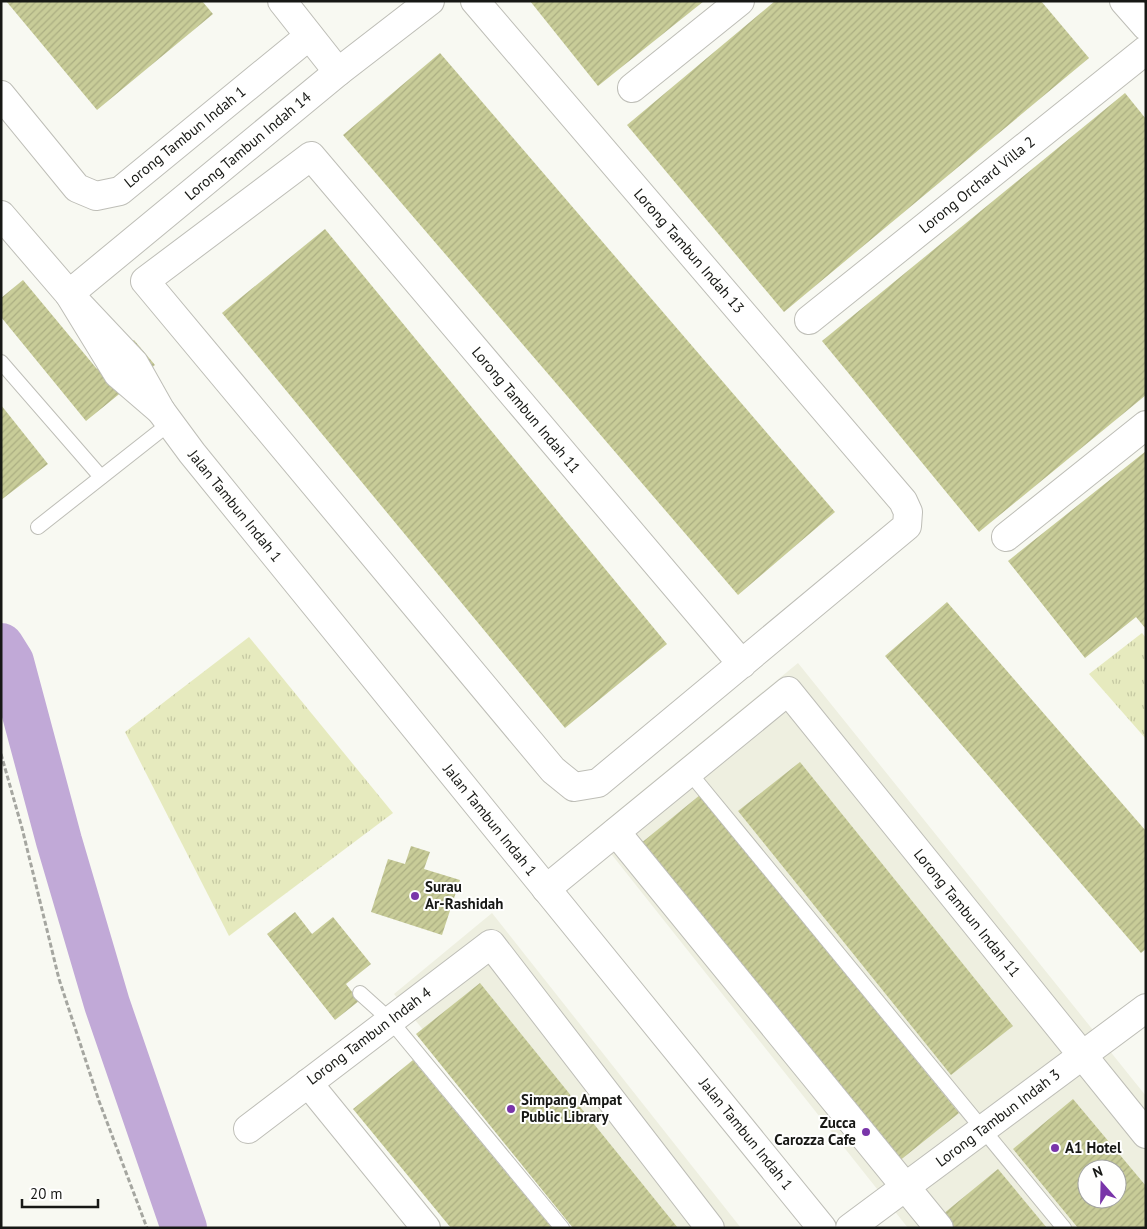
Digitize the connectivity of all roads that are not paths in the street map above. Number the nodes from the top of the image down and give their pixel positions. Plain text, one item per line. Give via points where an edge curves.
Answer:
1 (282, 1) edge
2 (430, 1) edge
3 (475, 1) edge
4 (740, 1) edge
5 (1124, 1) edge
6 (1146, 26) edge
7 (309, 36) junction
8 (1146, 50) edge
9 (338, 72) junction
10 (632, 88) dead end
11 (1, 95) edge
12 (1, 215) edge
13 (69, 294) junction
14 (809, 320) dead end
15 (1, 362) edge
16 (165, 417) junction
17 (1146, 425) edge
18 (101, 477) junction
19 (38, 527) dead end
20 (1006, 537) dead end
21 (742, 664) junction
22 (689, 772) junction
23 (616, 832) junction
24 (546, 889) junction
25 (360, 993) dead end
26 (1146, 1008) edge
27 (390, 1020) junction
28 (1082, 1055) junction
29 (308, 1083) junction
30 (248, 1128) dead end
31 (983, 1129) junction
32 (1146, 1134) edge
33 (906, 1187) junction
34 (426, 1228) edge
35 (562, 1228) edge
36 (710, 1228) edge
37 (822, 1228) edge
38 (850, 1228) edge
39 (939, 1228) edge
40 (1064, 1228) edge

1 - 7 street
2 - 9 street, Lorong Tambun Indah 14
3 - 21 street, Lorong Tambun Indah 13 via 903,501 908,512 907,526
4 - 10 street
5 - 6 street
7 - 9 street
7 - 11 street, Lorong Tambun Indah 1 via 120,191 96,196 77,188
8 - 14 street, Lorong Orchard Villa 2
9 - 13 street, Lorong Tambun Indah 14
12 - 13 street, Jalan Tambun Indah 1
13 - 16 street, Jalan Tambun Indah 1 via 118,374
15 - 18 lane
16 - 18 lane
16 - 24 street, Jalan Tambun Indah 1
17 - 20 street
18 - 19 lane
21 - 21 street, Lorong Tambun Indah 11 via 311,156 145,281 553,770 574,787 598,783
22 - 23 street
22 - 28 street, Lorong Tambun Indah 11 via 788,691
22 - 31 lane
23 - 24 street
23 - 33 street
24 - 37 street, Jalan Tambun Indah 1
25 - 27 lane
26 - 28 street, Lorong Tambun Indah 3
27 - 29 street, Lorong Tambun Indah 4
27 - 35 lane
27 - 36 street, Lorong Tambun Indah 4 via 491,944
28 - 31 street, Lorong Tambun Indah 3
28 - 32 street, Lorong Tambun Indah 11
29 - 30 street, Lorong Tambun Indah 4
29 - 34 street
31 - 33 street, Lorong Tambun Indah 3
31 - 40 lane
33 - 38 street, Lorong Tambun Indah 3
33 - 39 street

